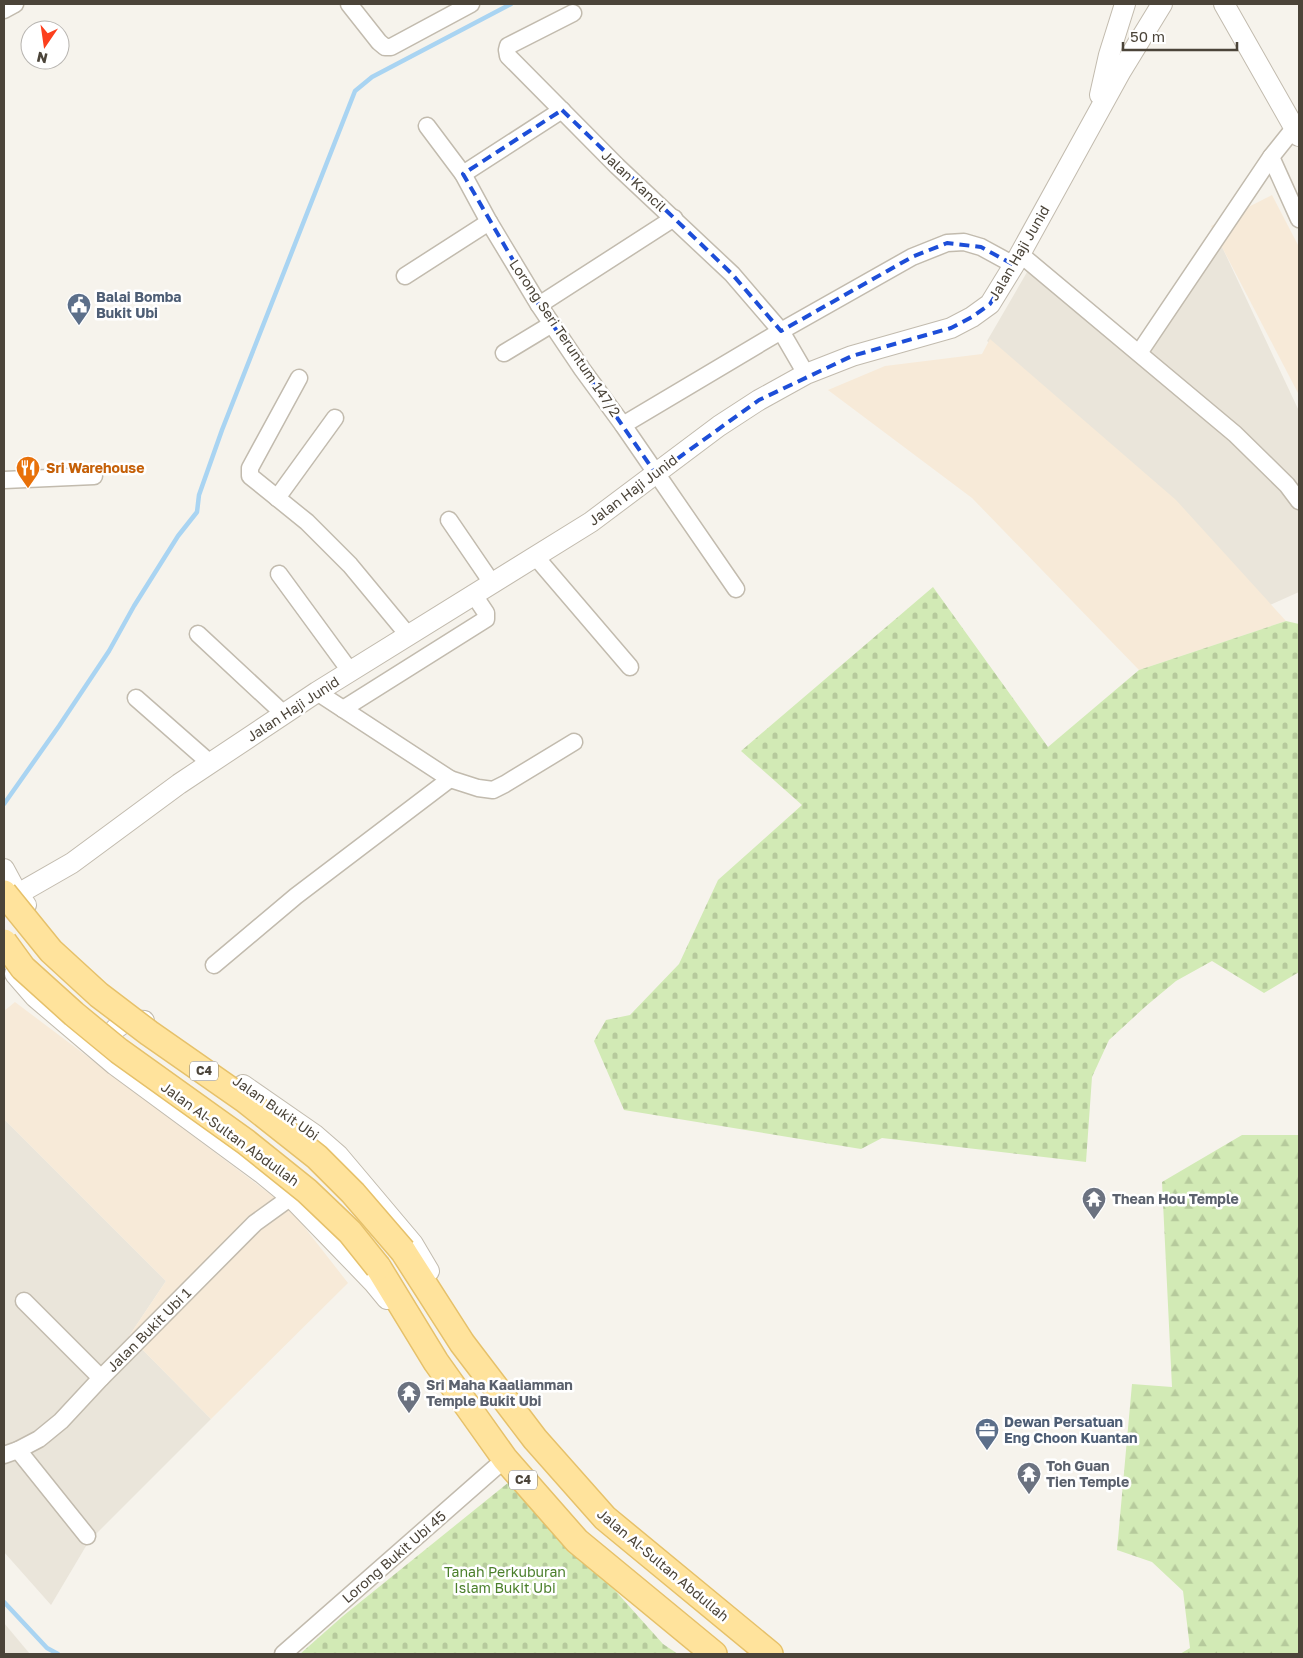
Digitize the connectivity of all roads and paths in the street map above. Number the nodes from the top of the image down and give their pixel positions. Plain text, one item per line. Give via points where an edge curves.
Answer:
1 (10, 4) edge
2 (15, 4) edge
3 (471, 4) edge
4 (1125, 4) edge
5 (1162, 4) edge
6 (4, 5) edge
7 (354, 5) edge
8 (1231, 9) edge
9 (4, 10) edge
10 (573, 13) dead end
11 (562, 110) junction
12 (1095, 119) junction
13 (427, 126) dead end
14 (1297, 132) edge
15 (1270, 157) junction
16 (463, 174) junction
17 (674, 218) junction
18 (1299, 219) edge
19 (489, 222) junction
20 (1017, 259) junction
21 (405, 276) dead end
22 (539, 305) junction
23 (552, 324) junction
24 (781, 331) junction
25 (504, 353) dead end
26 (1139, 353) junction
27 (806, 374) junction
28 (298, 378) dead end
29 (335, 418) dead end
30 (624, 425) junction
31 (656, 474) junction
32 (94, 476) dead end
33 (4, 480) edge
34 (277, 498) junction
35 (1299, 501) edge
36 (449, 520) dead end
37 (535, 556) junction
38 (279, 574) dead end
39 (492, 583) junction
40 (736, 589) dead end
41 (474, 595) junction
42 (198, 634) dead end
43 (408, 635) junction
44 (630, 667) dead end
45 (350, 671) junction
46 (317, 692) junction
47 (136, 698) dead end
48 (343, 709) junction
49 (284, 714) junction
50 (574, 742) dead end
51 (210, 762) junction
52 (450, 779) junction
53 (72, 863) junction
54 (4, 868) edge
55 (8, 897) edge
56 (4, 942) edge
57 (4, 961) edge
58 (214, 965) dead end
59 (151, 1022) junction
60 (115, 1066) junction
61 (291, 1197) junction
62 (24, 1302) dead end
63 (462, 1343) junction
64 (436, 1362) junction
65 (101, 1378) junction
66 (11, 1452) edge
67 (504, 1459) junction
68 (87, 1536) dead end
69 (282, 1654) edge
70 (714, 1654) edge
71 (770, 1654) edge

1 - 6 street
2 - 9 street
3 - 7 street via 391,48 379,42
4 - 12 street via 1109,55
5 - 12 street, Jalan Haji Junid via 1120,71
8 - 14 street
10 - 11 street, Jalan Kancil via 508,46 507,50 508,56
11 - 16 street
11 - 17 street, Jalan Kancil
12 - 20 street, Jalan Haji Junid
13 - 16 street, Lorong Seri Teruntum 147/2
14 - 15 street
15 - 18 street
15 - 26 street
16 - 19 street, Lorong Seri Teruntum 147/2
17 - 22 street
17 - 24 street, Jalan Kancil via 732,274
19 - 21 street
19 - 22 street, Lorong Seri Teruntum 147/2
20 - 24 street via 964,242 947,243 912,257
20 - 26 street
20 - 27 street, Jalan Haji Junid via 990,304 972,317 951,328 852,356
22 - 23 street, Lorong Seri Teruntum 147/2
23 - 25 street
23 - 30 street, Lorong Seri Teruntum 147/2
24 - 27 street, Jalan Kancil
24 - 30 street
26 - 35 street via 1235,434
27 - 31 street, Jalan Haji Junid via 718,426
28 - 34 street via 249,472
29 - 34 street
30 - 31 street, Lorong Seri Teruntum 147/2
31 - 37 street, Jalan Haji Junid via 591,522
31 - 40 street, Lorong Seri Teruntum 147/2
32 - 33 street
34 - 43 street via 307,522 350,565
36 - 39 street
37 - 39 street, Jalan Haji Junid
37 - 44 street
38 - 45 street
39 - 41 street, Jalan Haji Junid
41 - 43 street, Jalan Haji Junid
41 - 48 street via 486,612 486,619
42 - 49 street
43 - 45 street, Jalan Haji Junid
45 - 46 street, Jalan Haji Junid
46 - 48 street
46 - 49 street, Jalan Haji Junid
47 - 51 street
48 - 52 street
49 - 51 street, Jalan Haji Junid
50 - 52 street via 493,790
51 - 53 street, Jalan Haji Junid
52 - 58 street via 296,896
53 - 54 street via 30,873
53 - 55 street, Jalan Haji Junid
54 - 55 street, Jalan Bukit Ubi
55 - 59 street, Jalan Bukit Ubi / C4 via 68,955
55 - 63 main road, Jalan Al-Sultan Abdullah / C4, bridge via 51,951 99,995 245,1100 317,1157 353,1193 402,1251
56 - 64 main road, Jalan Al-Sultan Abdullah / C4, bridge via 23,968 74,1014 119,1051 246,1142 307,1191 350,1232 378,1267
57 - 60 street, C4 via 36,997
59 - 60 street via 129,1021 117,1026 111,1036 109,1051
59 - 63 street, Jalan Bukit Ubi / C4 via 316,1134 338,1154 413,1244 428,1268
60 - 61 street, C4
61 - 64 street, C4 via 373,1282
61 - 65 street, Jalan Bukit Ubi 1 via 255,1223
62 - 65 street
63 - 71 main road, Jalan Al-Sultan Abdullah / C4 via 535,1440 605,1518
64 - 67 main road, Jalan Al-Sultan Abdullah / C4
65 - 66 street, Jalan Bukit Ubi 1 via 61,1421 39,1439
66 - 68 street
67 - 69 street, Lorong Bukit Ubi 45
67 - 70 main road, Jalan Al-Sultan Abdullah / C4 via 577,1541

